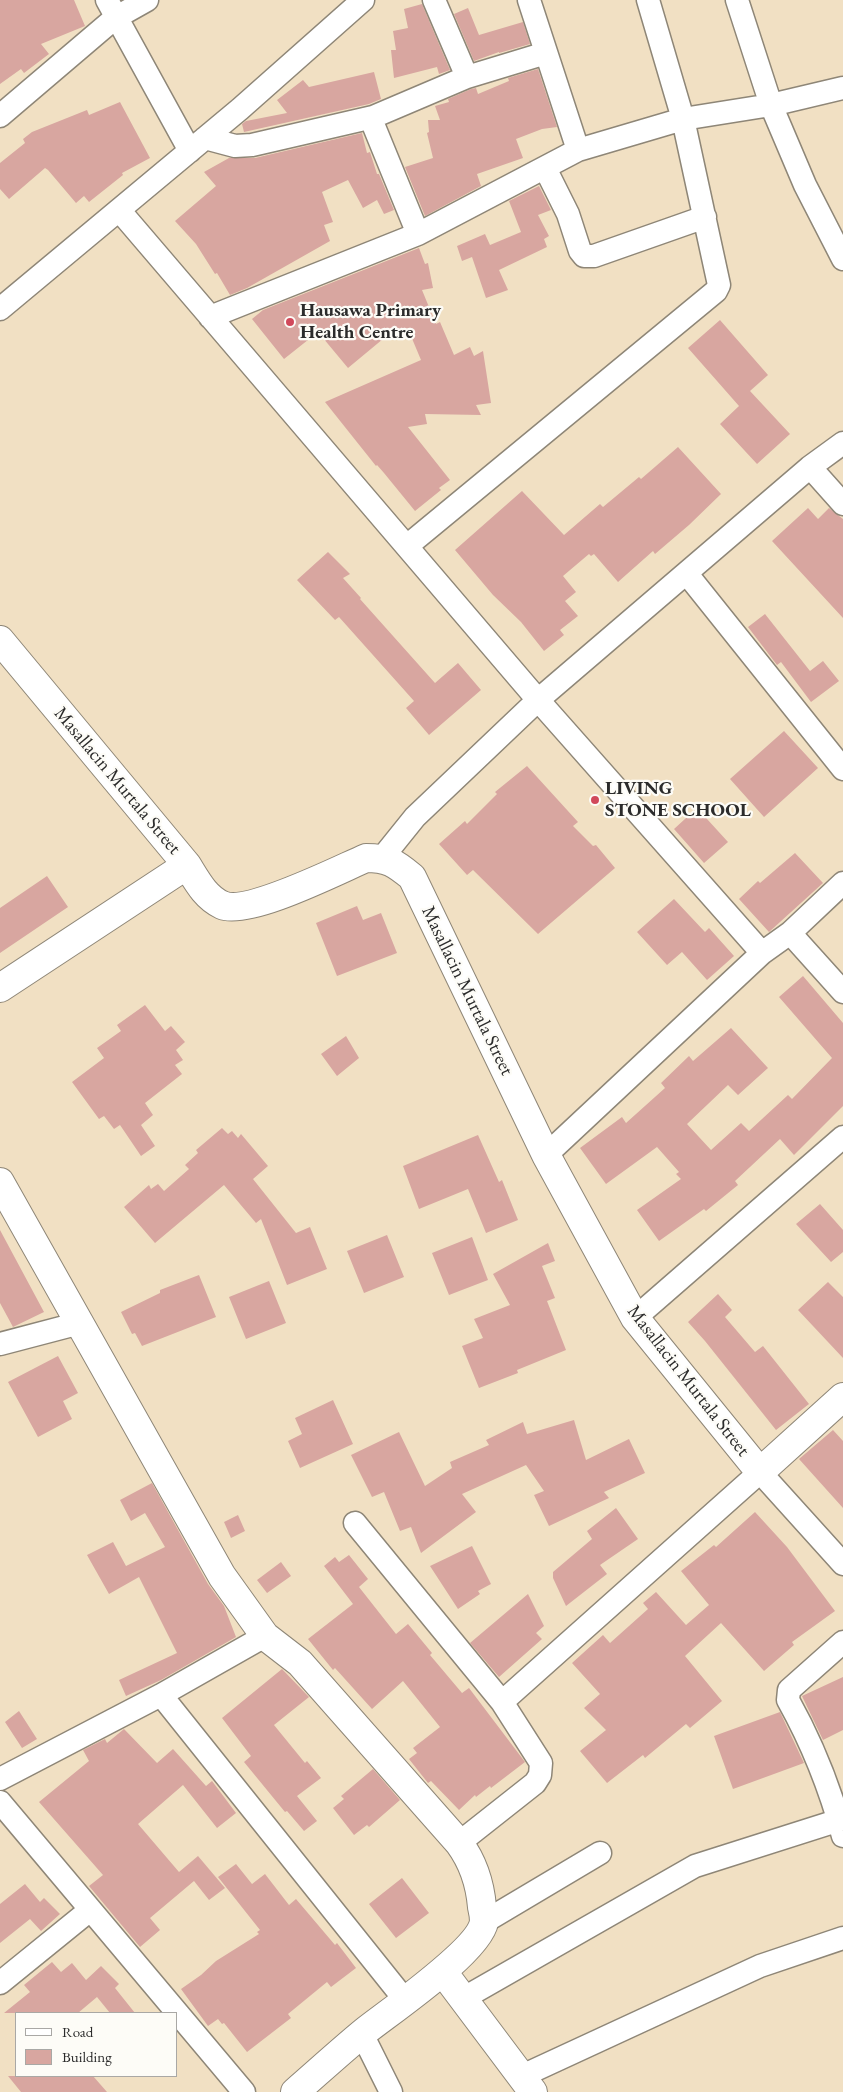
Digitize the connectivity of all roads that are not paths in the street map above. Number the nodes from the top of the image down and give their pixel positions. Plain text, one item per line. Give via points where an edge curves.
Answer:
1 (147, 0) edge
2 (364, 0) edge
3 (434, 0) edge
4 (529, 0) edge
5 (738, 0) edge
6 (653, 1) edge
7 (111, 9) edge
8 (546, 53) junction
9 (467, 77) junction
10 (843, 88) edge
11 (771, 105) junction
12 (0, 116) edge
13 (373, 118) junction
14 (683, 120) junction
15 (198, 144) junction
16 (578, 150) junction
17 (545, 168) junction
18 (119, 210) junction
19 (705, 217) junction
20 (418, 234) junction
21 (843, 259) edge
22 (0, 309) edge
23 (210, 317) junction
24 (843, 443) edge
25 (810, 467) junction
26 (843, 504) edge
27 (407, 546) junction
28 (687, 574) junction
29 (0, 640) edge
30 (538, 700) junction
31 (843, 769) edge
32 (382, 858) junction
33 (187, 866) junction
34 (843, 883) edge
35 (790, 932) junction
36 (762, 953) junction
37 (0, 988) edge
38 (843, 992) edge
39 (843, 1137) edge
40 (546, 1155) junction
41 (0, 1182) edge
42 (635, 1318) junction
43 (80, 1323) junction
44 (0, 1344) edge
45 (843, 1397) edge
46 (760, 1472) junction
47 (355, 1523) dead end
48 (843, 1564) edge
49 (266, 1636) junction
50 (843, 1642) edge
51 (161, 1694) junction
52 (502, 1702) junction
53 (0, 1779) edge
54 (0, 1802) edge
55 (842, 1825) edge
56 (459, 1843) junction
57 (600, 1853) dead end
58 (90, 1910) junction
59 (484, 1922) junction
60 (843, 1938) edge
61 (444, 1972) junction
62 (0, 1983) edge
63 (464, 1998) junction
64 (405, 2000) junction
65 (176, 2012) edge
66 (178, 2014) edge
67 (362, 2034) junction
68 (528, 2084) edge
69 (244, 2092) edge
70 (295, 2092) edge
71 (391, 2092) edge

1 - 7 street
2 - 15 street
3 - 9 street
4 - 8 street
5 - 11 street
6 - 14 street
7 - 12 street
7 - 15 street
8 - 9 street
8 - 16 street
9 - 13 street
10 - 11 street
11 - 14 street
11 - 21 street via 804,185
13 - 15 street via 252,145
13 - 20 street
14 - 16 street
14 - 19 street
15 - 18 street
16 - 17 street
17 - 19 street via 584,256 594,256
17 - 20 street
18 - 22 street
18 - 23 street
19 - 27 street via 719,278 716,291
20 - 23 street
23 - 27 street
24 - 25 street
25 - 26 street
25 - 28 street
27 - 30 street
28 - 30 street
28 - 31 street
29 - 33 street, Masallacin Murtala Street
30 - 32 street via 415,817
30 - 36 street
32 - 33 street, Masallacin Murtala Street via 366,858 261,902 241,907 224,906 208,896
32 - 40 street, Masallacin Murtala Street via 397,864 412,877
33 - 37 street
34 - 35 street
35 - 36 street
35 - 38 street
36 - 40 street
39 - 42 street
40 - 42 street, Masallacin Murtala Street
41 - 43 street
42 - 46 street, Masallacin Murtala Street
43 - 44 street
43 - 49 street via 222,1576
45 - 46 street, Masallacin Murtala Street
46 - 48 street
46 - 52 street
47 - 52 street
49 - 51 street
49 - 56 street via 300,1663
50 - 55 street via 788,1694 788,1700 808,1735
51 - 53 street
51 - 64 street
52 - 56 street via 541,1763 540,1775 535,1783
54 - 58 street
55 - 63 street via 690,1868
56 - 59 street via 476,1874
57 - 59 street
58 - 62 street
58 - 65 street
59 - 61 street via 476,1937
60 - 68 street via 760,1966
61 - 63 street
61 - 64 street
63 - 68 street
64 - 67 street
66 - 69 street
67 - 70 street
67 - 71 street

